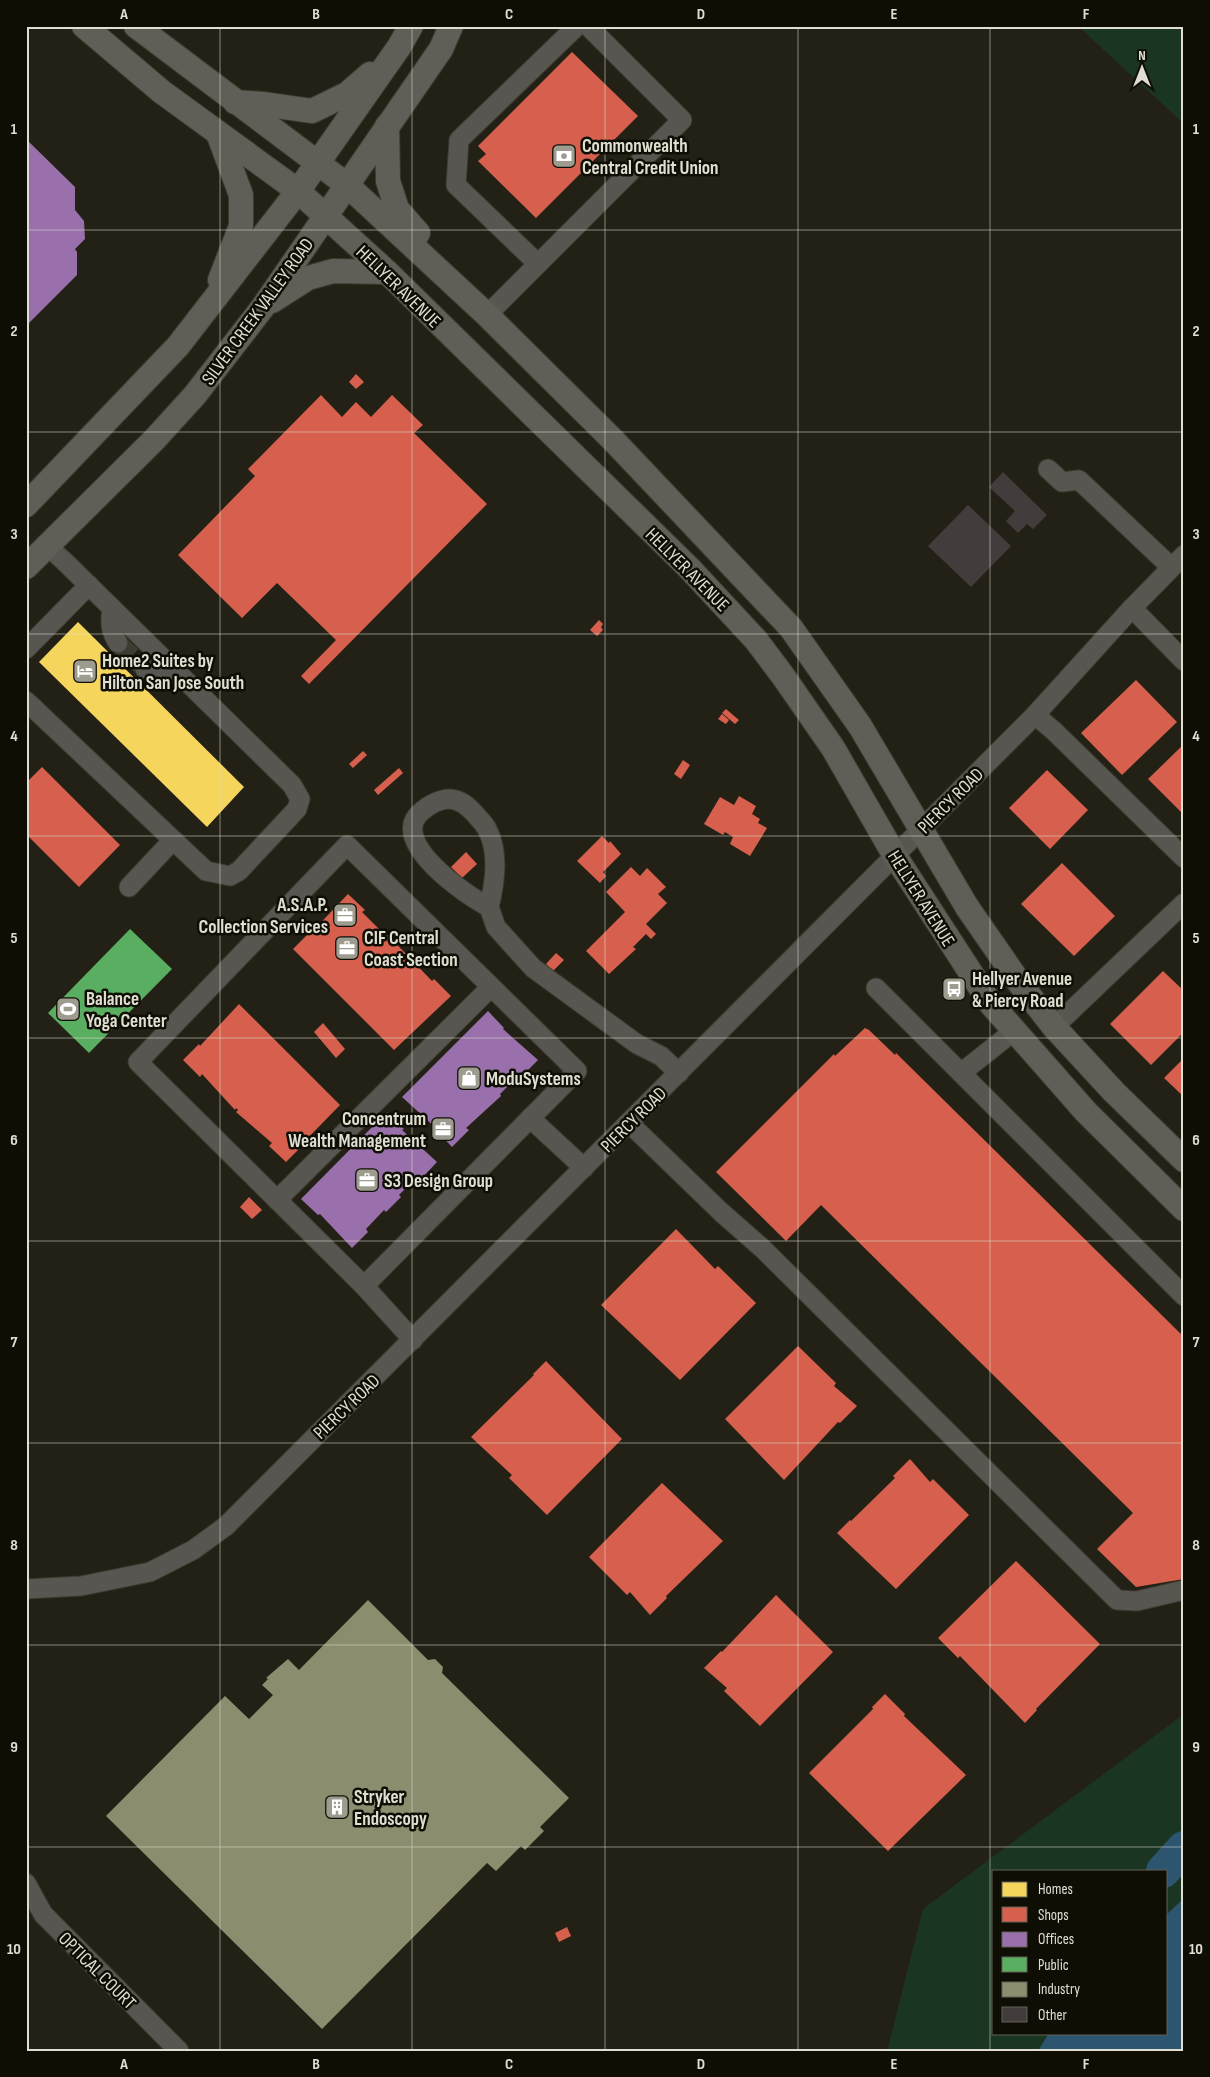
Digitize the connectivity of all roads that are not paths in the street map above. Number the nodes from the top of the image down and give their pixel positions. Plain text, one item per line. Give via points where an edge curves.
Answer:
1 (84, 26) edge
2 (136, 26) edge
3 (411, 26) edge
4 (451, 26) edge
5 (577, 26) edge
6 (588, 26) edge
7 (399, 47) junction
8 (235, 102) junction
9 (387, 126) junction
10 (218, 132) junction
11 (318, 162) junction
12 (347, 185) junction
13 (298, 191) junction
14 (326, 218) junction
15 (538, 264) junction
16 (387, 272) junction
17 (210, 305) junction
18 (262, 307) junction
19 (487, 315) junction
20 (1048, 469) dead end
21 (26, 505) edge
22 (47, 546) junction
23 (1178, 561) edge
24 (26, 567) edge
25 (89, 585) junction
26 (112, 608) junction
27 (1132, 608) junction
28 (118, 643) tunnel mouth
29 (26, 649) edge
30 (1184, 661) edge
31 (145, 669) tunnel mouth
32 (177, 672) junction
33 (26, 701) edge
34 (1035, 715) junction
35 (921, 829) junction
36 (174, 840) junction
37 (895, 856) junction
38 (1184, 858) edge
39 (130, 887) dead end
40 (1184, 903) edge
41 (489, 907) junction
42 (492, 987) junction
43 (876, 988) dead end
44 (1054, 1027) junction
45 (1014, 1031) junction
46 (679, 1073) junction
47 (961, 1073) junction
48 (530, 1118) junction
49 (629, 1123) junction
50 (1184, 1160) edge
51 (584, 1168) junction
52 (277, 1200) junction
53 (1184, 1209) edge
54 (364, 1286) junction
55 (1184, 1296) edge
56 (413, 1340) junction
57 (26, 1589) edge
58 (1184, 1590) edge
59 (26, 1883) edge
60 (179, 2051) edge

1 - 10 main road, HELLYER AVENUE via 162,92
2 - 8 main road, HELLYER AVENUE
3 - 7 main road, SILVER CREEK VALLEY ROAD
4 - 9 main road, SILVER CREEK VALLEY ROAD via 440,49
5 - 15 street via 459,140 456,184
6 - 15 street via 682,120
7 - 8 main road via 347,94 312,111
7 - 11 main road, SILVER CREEK VALLEY ROAD
8 - 11 main road, HELLYER AVENUE
9 - 12 main road, SILVER CREEK VALLEY ROAD
9 - 19 main road via 388,181 397,210
10 - 13 main road, HELLYER AVENUE
10 - 17 main road via 241,195 241,226
11 - 12 main road, HELLYER AVENUE
11 - 13 main road, SILVER CREEK VALLEY ROAD
12 - 14 main road, SILVER CREEK VALLEY ROAD
12 - 19 main road, HELLYER AVENUE
13 - 14 main road, HELLYER AVENUE
13 - 17 main road, SILVER CREEK VALLEY ROAD
14 - 16 main road, HELLYER AVENUE
14 - 18 main road, SILVER CREEK VALLEY ROAD
15 - 19 street
16 - 18 main road via 333,271 308,278
16 - 37 main road, HELLYER AVENUE via 690,569 756,640 833,748
17 - 21 main road, SILVER CREEK VALLEY ROAD via 157,369
18 - 22 main road, SILVER CREEK VALLEY ROAD via 195,395
19 - 35 main road, HELLYER AVENUE via 637,465 791,628 860,726
20 - 23 street via 1062,482 1079,480
22 - 24 main road, SILVER CREEK VALLEY ROAD
22 - 25 street
23 - 27 street, PIERCY ROAD
25 - 26 street
25 - 29 street
26 - 28 street via 112,634
26 - 32 street
27 - 30 street
27 - 34 street, PIERCY ROAD
31 - 32 street via 168,675
32 - 36 street via 292,785 300,799 297,809 239,871 230,876 206,871
33 - 36 street
34 - 35 street, PIERCY ROAD
34 - 38 street
35 - 37 street, PIERCY ROAD
35 - 44 main road, HELLYER AVENUE via 966,907
36 - 39 street
37 - 45 main road, HELLYER AVENUE via 977,984
37 - 46 street, PIERCY ROAD
40 - 44 street
41 - 41 street via 451,882 424,856 414,838 414,825 419,813 431,804 449,799 467,804 487,828 493,846 494,872
41 - 46 street via 496,927 533,968 637,1044 661,1056
42 - 48 street via 576,1071
42 - 52 street
42 - 52 street via 347,845 138,1062
43 - 47 street
44 - 50 main road, HELLYER AVENUE via 1114,1092
45 - 47 street
45 - 53 main road, HELLYER AVENUE via 1086,1112
46 - 49 street, PIERCY ROAD
47 - 55 street
48 - 51 street
48 - 54 street
49 - 51 street, PIERCY ROAD
49 - 58 street via 762,1248 1117,1600 1137,1601
51 - 56 street, PIERCY ROAD
52 - 54 street
54 - 56 street
56 - 57 street, PIERCY ROAD via 226,1526 193,1550 150,1572 80,1586
59 - 60 street, OPTICAL COURT via 43,1914

